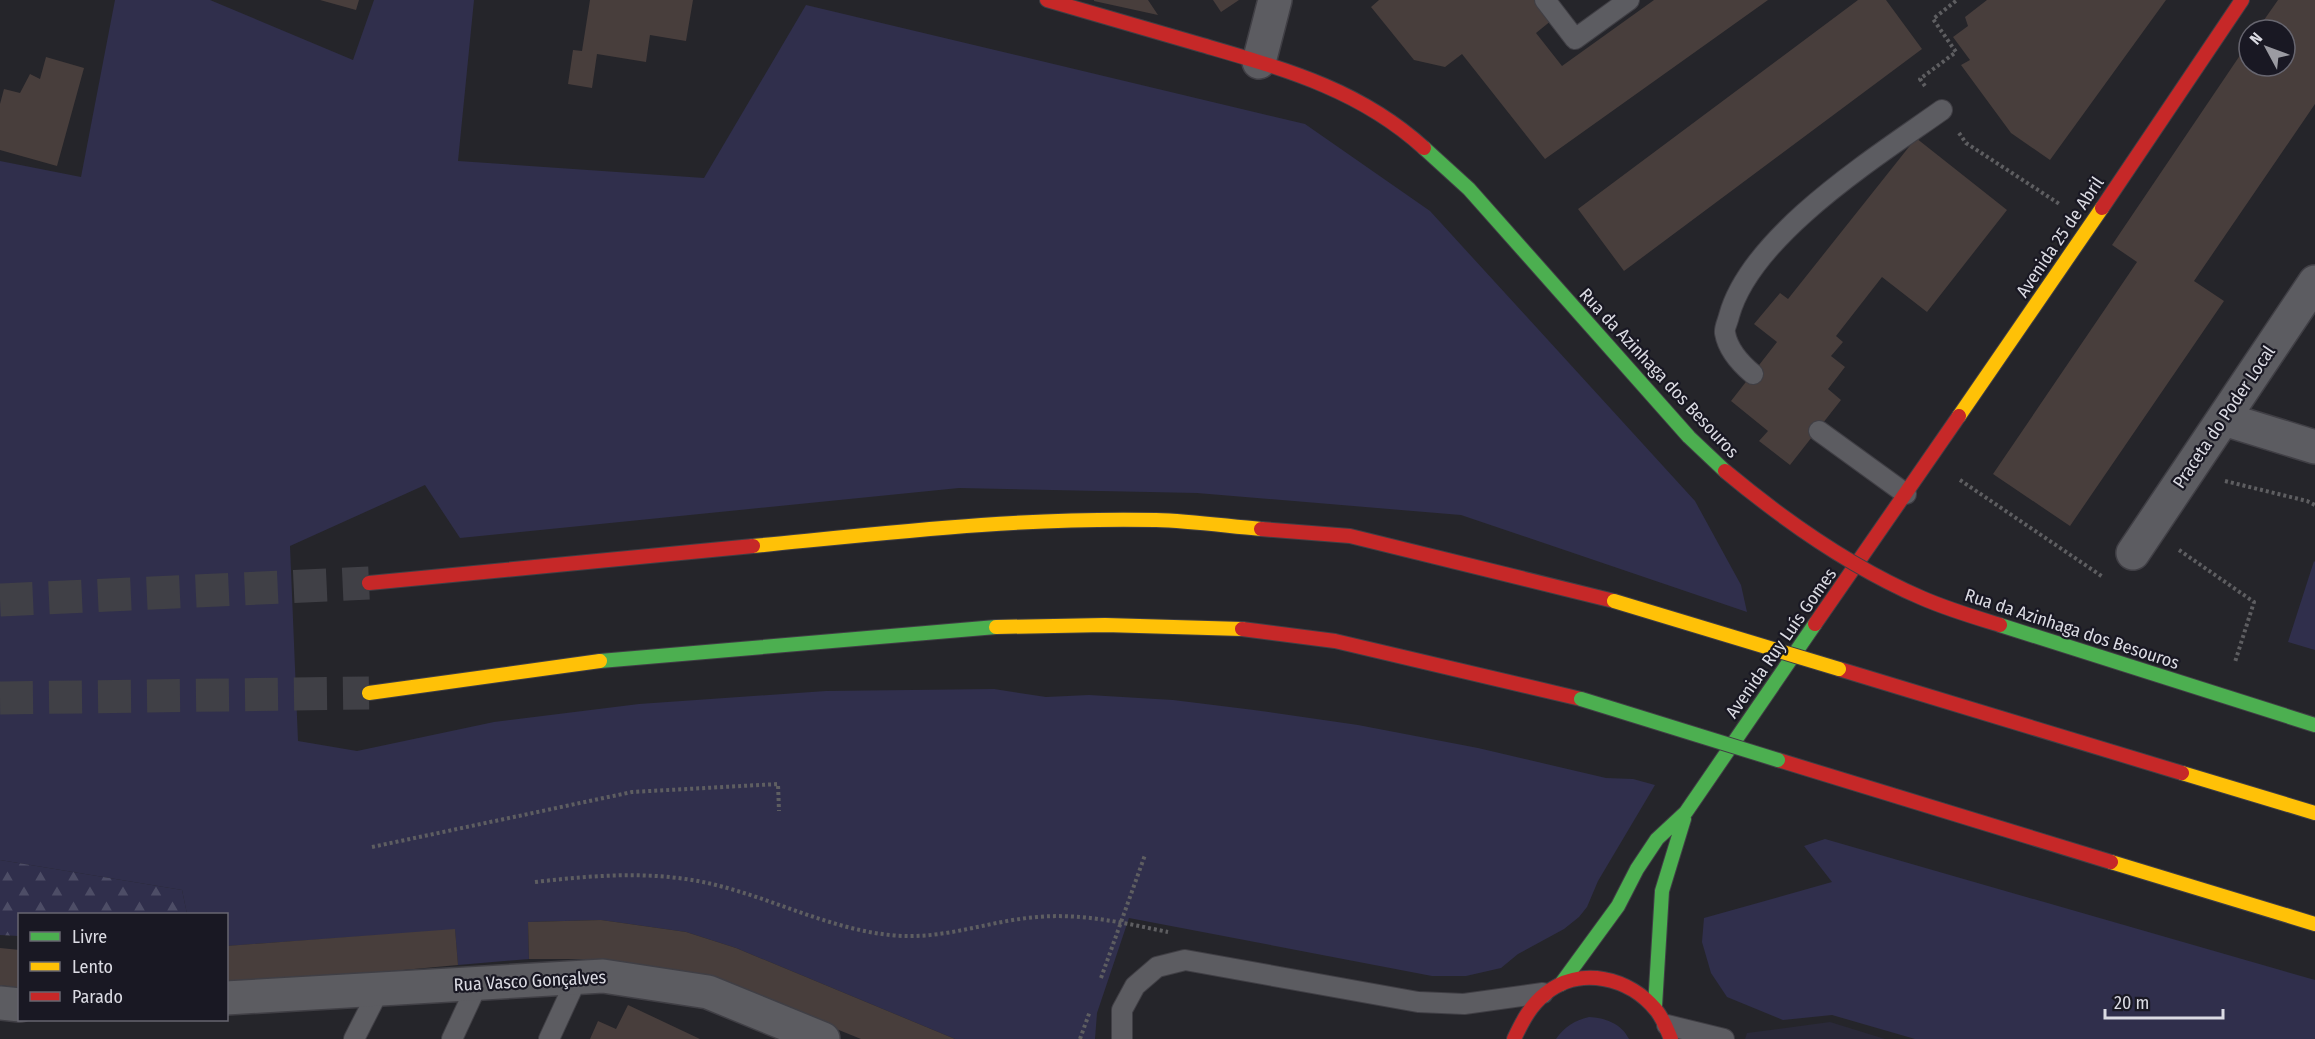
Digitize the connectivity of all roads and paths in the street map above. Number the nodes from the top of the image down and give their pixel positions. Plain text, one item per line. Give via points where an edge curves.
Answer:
1 (1047, 0) edge
2 (1275, 0) edge
3 (1545, 0) edge
4 (1629, 0) edge
5 (1957, 0) edge
6 (2242, 0) edge
7 (1259, 62) junction
8 (1942, 110) junction
9 (2091, 225) junction
10 (2315, 282) edge
11 (1753, 374) dead end
12 (2224, 418) junction
13 (1819, 431) dead end
14 (2315, 447) edge
15 (1954, 476) dead end
16 (2223, 480) dead end
17 (1906, 494) junction
18 (2315, 506) edge
19 (2141, 541) joint
20 (2113, 583) dead end
21 (369, 584) tunnel mouth
22 (369, 693) tunnel mouth
23 (2225, 697) junction
24 (2315, 725) edge
25 (779, 811) dead end
26 (1686, 812) junction
27 (2315, 813) edge
28 (372, 847) dead end
29 (1145, 855) dead end
30 (535, 882) dead end
31 (1121, 922) junction
32 (2315, 924) edge
33 (1173, 933) dead end
34 (578, 976) junction
35 (478, 983) junction
36 (1099, 986) dead end
37 (1552, 988) junction
38 (379, 990) junction
39 (228, 998) edge
40 (0, 1003) edge
41 (18, 1005) edge
42 (1655, 1006) junction
43 (1091, 1007) dead end
44 (1669, 1032) edge
45 (354, 1039) edge
46 (452, 1039) edge
47 (549, 1039) edge
48 (824, 1039) edge
49 (1080, 1039) edge
50 (1122, 1039) edge
51 (1514, 1039) edge
52 (1724, 1039) edge

1 - 7 main road, Rua da Azinhaga dos Besouros
2 - 7 street
3 - 4 lane via 1575,39
5 - 8 path via 1933,19 1956,52 1920,79
6 - 9 main road, Avenida 25 de Abril
7 - 23 main road, Rua da Azinhaga dos Besouros, bridge via 1336,89 1401,127 1469,189 1689,437 1776,511 1861,568 1916,595 2000,625
8 - 9 path via 1966,143
8 - 11 lane via 1831,189 1756,264 1733,300 1725,332 1731,350
9 - 17 main road, Avenida 25 de Abril
10 - 12 street, Praceta do Poder Local
12 - 14 street
12 - 19 street, Praceta do Poder Local
13 - 17 lane
15 - 20 path
16 - 18 path
17 - 26 main road, Avenida Ruy Luís Gomes
19 - 23 path via 2254,602
21 - 27 main road, bridge via 696,550 1047,521 1158,520 1350,536 1614,601
22 - 32 main road, bridge via 571,664 993,627 1240,629 1335,641 1581,699
23 - 24 main road, Rua da Azinhaga dos Besouros
25 - 28 path via 778,783 632,792
26 - 37 main road, Avenida Ruy Luís Gomes via 1657,839 1618,906
26 - 42 main road, Avenida Ruy Luís Gomes via 1662,891
29 - 31 path
30 - 31 path via 620,875 666,876 715,885 844,925 920,938 1036,917 1071,916
31 - 33 path
31 - 36 path
34 - 35 street, Rua Vasco Gonçalves
34 - 47 lane
34 - 48 street, Rua Vasco Gonçalves via 603,976 708,992
35 - 38 street, Rua Vasco Gonçalves
35 - 46 lane
37 - 42 main road via 1581,978 1601,977 1640,991
37 - 50 lane via 1464,1004 1418,1002 1185,960 1157,967 1136,986 1122,1010
37 - 51 main road, Avenida Ruy Luís Gomes via 1529,1008
38 - 39 street, Rua Vasco Gonçalves
38 - 45 lane
40 - 41 street
42 - 44 main road
43 - 49 path
44 - 52 lane

